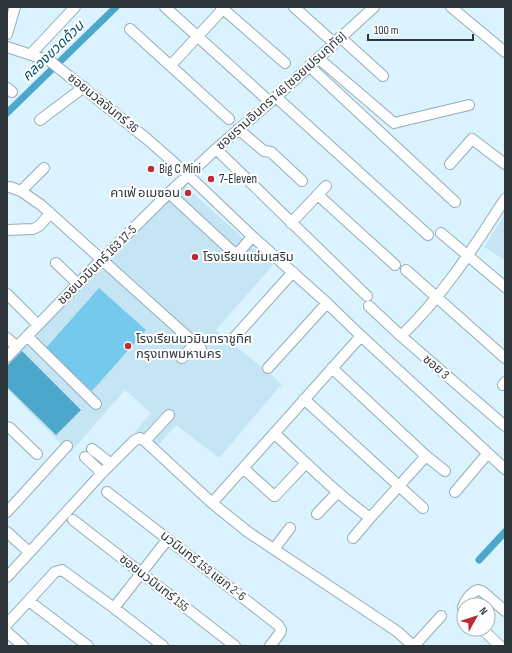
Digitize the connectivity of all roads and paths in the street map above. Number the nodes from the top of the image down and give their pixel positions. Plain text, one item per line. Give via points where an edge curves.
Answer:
1 (15, 7) edge
2 (75, 7) edge
3 (165, 7) edge
4 (294, 7) edge
5 (374, 7) edge
6 (451, 7) edge
7 (222, 8) edge
8 (130, 29) dead end
9 (7, 34) edge
10 (196, 37) junction
11 (337, 40) junction
12 (7, 48) edge
13 (505, 52) edge
14 (31, 54) junction
15 (318, 58) junction
16 (286, 63) dead end
17 (171, 65) junction
18 (309, 66) junction
19 (383, 76) dead end
20 (84, 88) junction
21 (273, 99) junction
22 (469, 105) dead end
23 (229, 119) dead end
24 (40, 120) dead end
25 (238, 130) junction
26 (216, 149) junction
27 (450, 164) dead end
28 (505, 164) edge
29 (44, 168) dead end
30 (188, 175) junction
31 (302, 181) dead end
32 (326, 186) dead end
33 (10, 187) dead end
34 (21, 191) junction
35 (169, 193) junction
36 (318, 195) junction
37 (505, 199) edge
38 (455, 202) dead end
39 (50, 214) junction
40 (291, 223) junction
41 (7, 230) edge
42 (441, 232) dead end
43 (428, 234) dead end
44 (253, 237) junction
45 (468, 256) junction
46 (101, 260) junction
47 (56, 263) dead end
48 (395, 266) dead end
49 (406, 270) dead end
50 (293, 272) junction
51 (78, 284) junction
52 (505, 287) edge
53 (7, 294) edge
54 (367, 296) dead end
55 (437, 297) junction
56 (327, 303) junction
57 (369, 306) dead end
58 (38, 325) junction
59 (27, 336) junction
60 (361, 336) junction
61 (400, 336) junction
62 (7, 338) edge
63 (232, 340) dead end
64 (17, 347) junction
65 (7, 357) edge
66 (182, 358) dead end
67 (505, 358) edge
68 (268, 368) dead end
69 (332, 368) junction
70 (304, 400) junction
71 (96, 404) dead end
72 (169, 415) dead end
73 (8, 422) edge
74 (505, 426) edge
75 (274, 433) junction
76 (145, 441) junction
77 (67, 446) dead end
78 (92, 449) dead end
79 (488, 453) junction
80 (37, 454) dead end
81 (426, 456) junction
82 (85, 457) dead end
83 (306, 463) junction
84 (111, 464) junction
85 (243, 468) junction
86 (505, 469) edge
87 (445, 471) dead end
88 (102, 473) junction
89 (398, 485) junction
90 (107, 492) dead end
91 (338, 492) junction
92 (455, 492) dead end
93 (212, 503) junction
94 (423, 508) dead end
95 (7, 512) edge
96 (317, 514) dead end
97 (370, 518) junction
98 (72, 520) dead end
99 (290, 528) dead end
100 (7, 532) edge
101 (353, 538) dead end
102 (167, 540) junction
103 (274, 549) junction
104 (29, 552) junction
105 (142, 573) junction
106 (7, 577) edge
107 (469, 597) edge
108 (489, 597) edge
109 (29, 601) junction
110 (496, 603) edge
111 (114, 608) junction
112 (505, 611) edge
113 (442, 616) dead end
114 (7, 624) edge
115 (7, 632) edge
116 (490, 637) edge
117 (23, 646) edge
118 (88, 646) edge
119 (163, 646) edge
120 (235, 646) edge
121 (270, 646) edge
122 (414, 646) edge
123 (500, 646) edge

1 - 9 street
2 - 14 street
3 - 10 street
4 - 11 street
5 - 11 street, ซอยรามอินทรา 46 (ซอยเปรมฤทัย)
6 - 13 street
7 - 10 street
7 - 16 street
8 - 17 street
10 - 17 street
10 - 21 street
11 - 15 street, ซอยรามอินทรา 46 (ซอยเปรมฤทัย)
11 - 19 street
12 - 14 street, ซอยนวลจันทร์ 36
14 - 20 street, ซอยนวลจันทร์ 36 via 50,61
15 - 18 street, ซอยรามอินทรา 46 (ซอยเปรมฤทัย)
15 - 22 street via 394,123
17 - 23 street
18 - 21 street, ซอยรามอินทรา 46 (ซอยเปรมฤทัย)
18 - 38 street
20 - 24 street
20 - 30 street, ซอยนวลจันทร์ 36
21 - 25 street, ซอยรามอินทรา 46 (ซอยเปรมฤทัย)
21 - 43 street
25 - 26 street, ซอยรามอินทรา 46 (ซอยเปรมฤทัย)
25 - 31 street via 264,151 271,152
26 - 30 street, ซอยรามอินทรา 46 (ซอยเปรมฤทัย)
26 - 40 street
27 - 28 street via 472,139
29 - 34 street
30 - 35 street, ซอยนวมินทร์ 163 17-5
30 - 44 street, ซอยนวลจันทร์ 36
32 - 36 street
33 - 34 street
34 - 39 street
35 - 44 street via 235,254
35 - 46 street, ซอยนวมินทร์ 163 17-5
36 - 40 street
36 - 48 street
37 - 45 street
39 - 41 street via 33,229
39 - 46 street
40 - 54 street
42 - 45 street
44 - 50 street, ซอยนวลจันทร์ 36
45 - 52 street
45 - 55 street
46 - 51 street, ซอยนวมินทร์ 163 17-5
46 - 66 street via 198,347
47 - 51 street
49 - 55 street
50 - 56 street, ซอยนวลจันทร์ 36
50 - 63 street
51 - 58 street, ซอยนวมินทร์ 163 17-5
53 - 58 street
55 - 61 street
55 - 67 street
56 - 60 street, ซอยนวลจันทร์ 36
56 - 68 street
57 - 61 street, ซอย 3
58 - 59 street, ซอยนวมินทร์ 163 17-5
59 - 64 street, ซอยนวมินทร์ 163 17-5
59 - 71 street
60 - 69 street
60 - 79 street, ซอยนวลจันทร์ 36
61 - 74 street, ซอย 3
62 - 64 street
64 - 65 street, ซอยนวมินทร์ 163 17-5
69 - 70 street
69 - 81 street
70 - 75 street
70 - 89 street
72 - 76 street
73 - 80 street
75 - 83 street
75 - 85 street
76 - 84 street via 140,438 135,440
76 - 93 street
77 - 95 street
78 - 84 street
79 - 86 street, ซอยนวลจันทร์ 36
79 - 92 street
81 - 87 street
81 - 89 street
82 - 88 street
83 - 85 street via 275,496
83 - 91 street
84 - 88 street
85 - 93 street
88 - 104 street
89 - 94 street
89 - 97 street
90 - 102 street, นวมินทร์ 153 แยก 2-6
91 - 96 street
91 - 97 street
93 - 103 street
97 - 101 street
98 - 105 street, ซอยนวมินทร์ 155
99 - 103 street
100 - 104 street
102 - 105 street
102 - 121 street, นวมินทร์ 153 แยก 2-6 via 278,625 280,633
103 - 122 street via 398,632
104 - 106 street
105 - 111 street
105 - 120 street, ซอยนวมินทร์ 155
107 - 108 street via 478,590
109 - 111 street via 55,572 62,570
109 - 114 street
109 - 118 street
110 - 112 street
111 - 119 street
113 - 122 street
115 - 117 street
116 - 123 street

